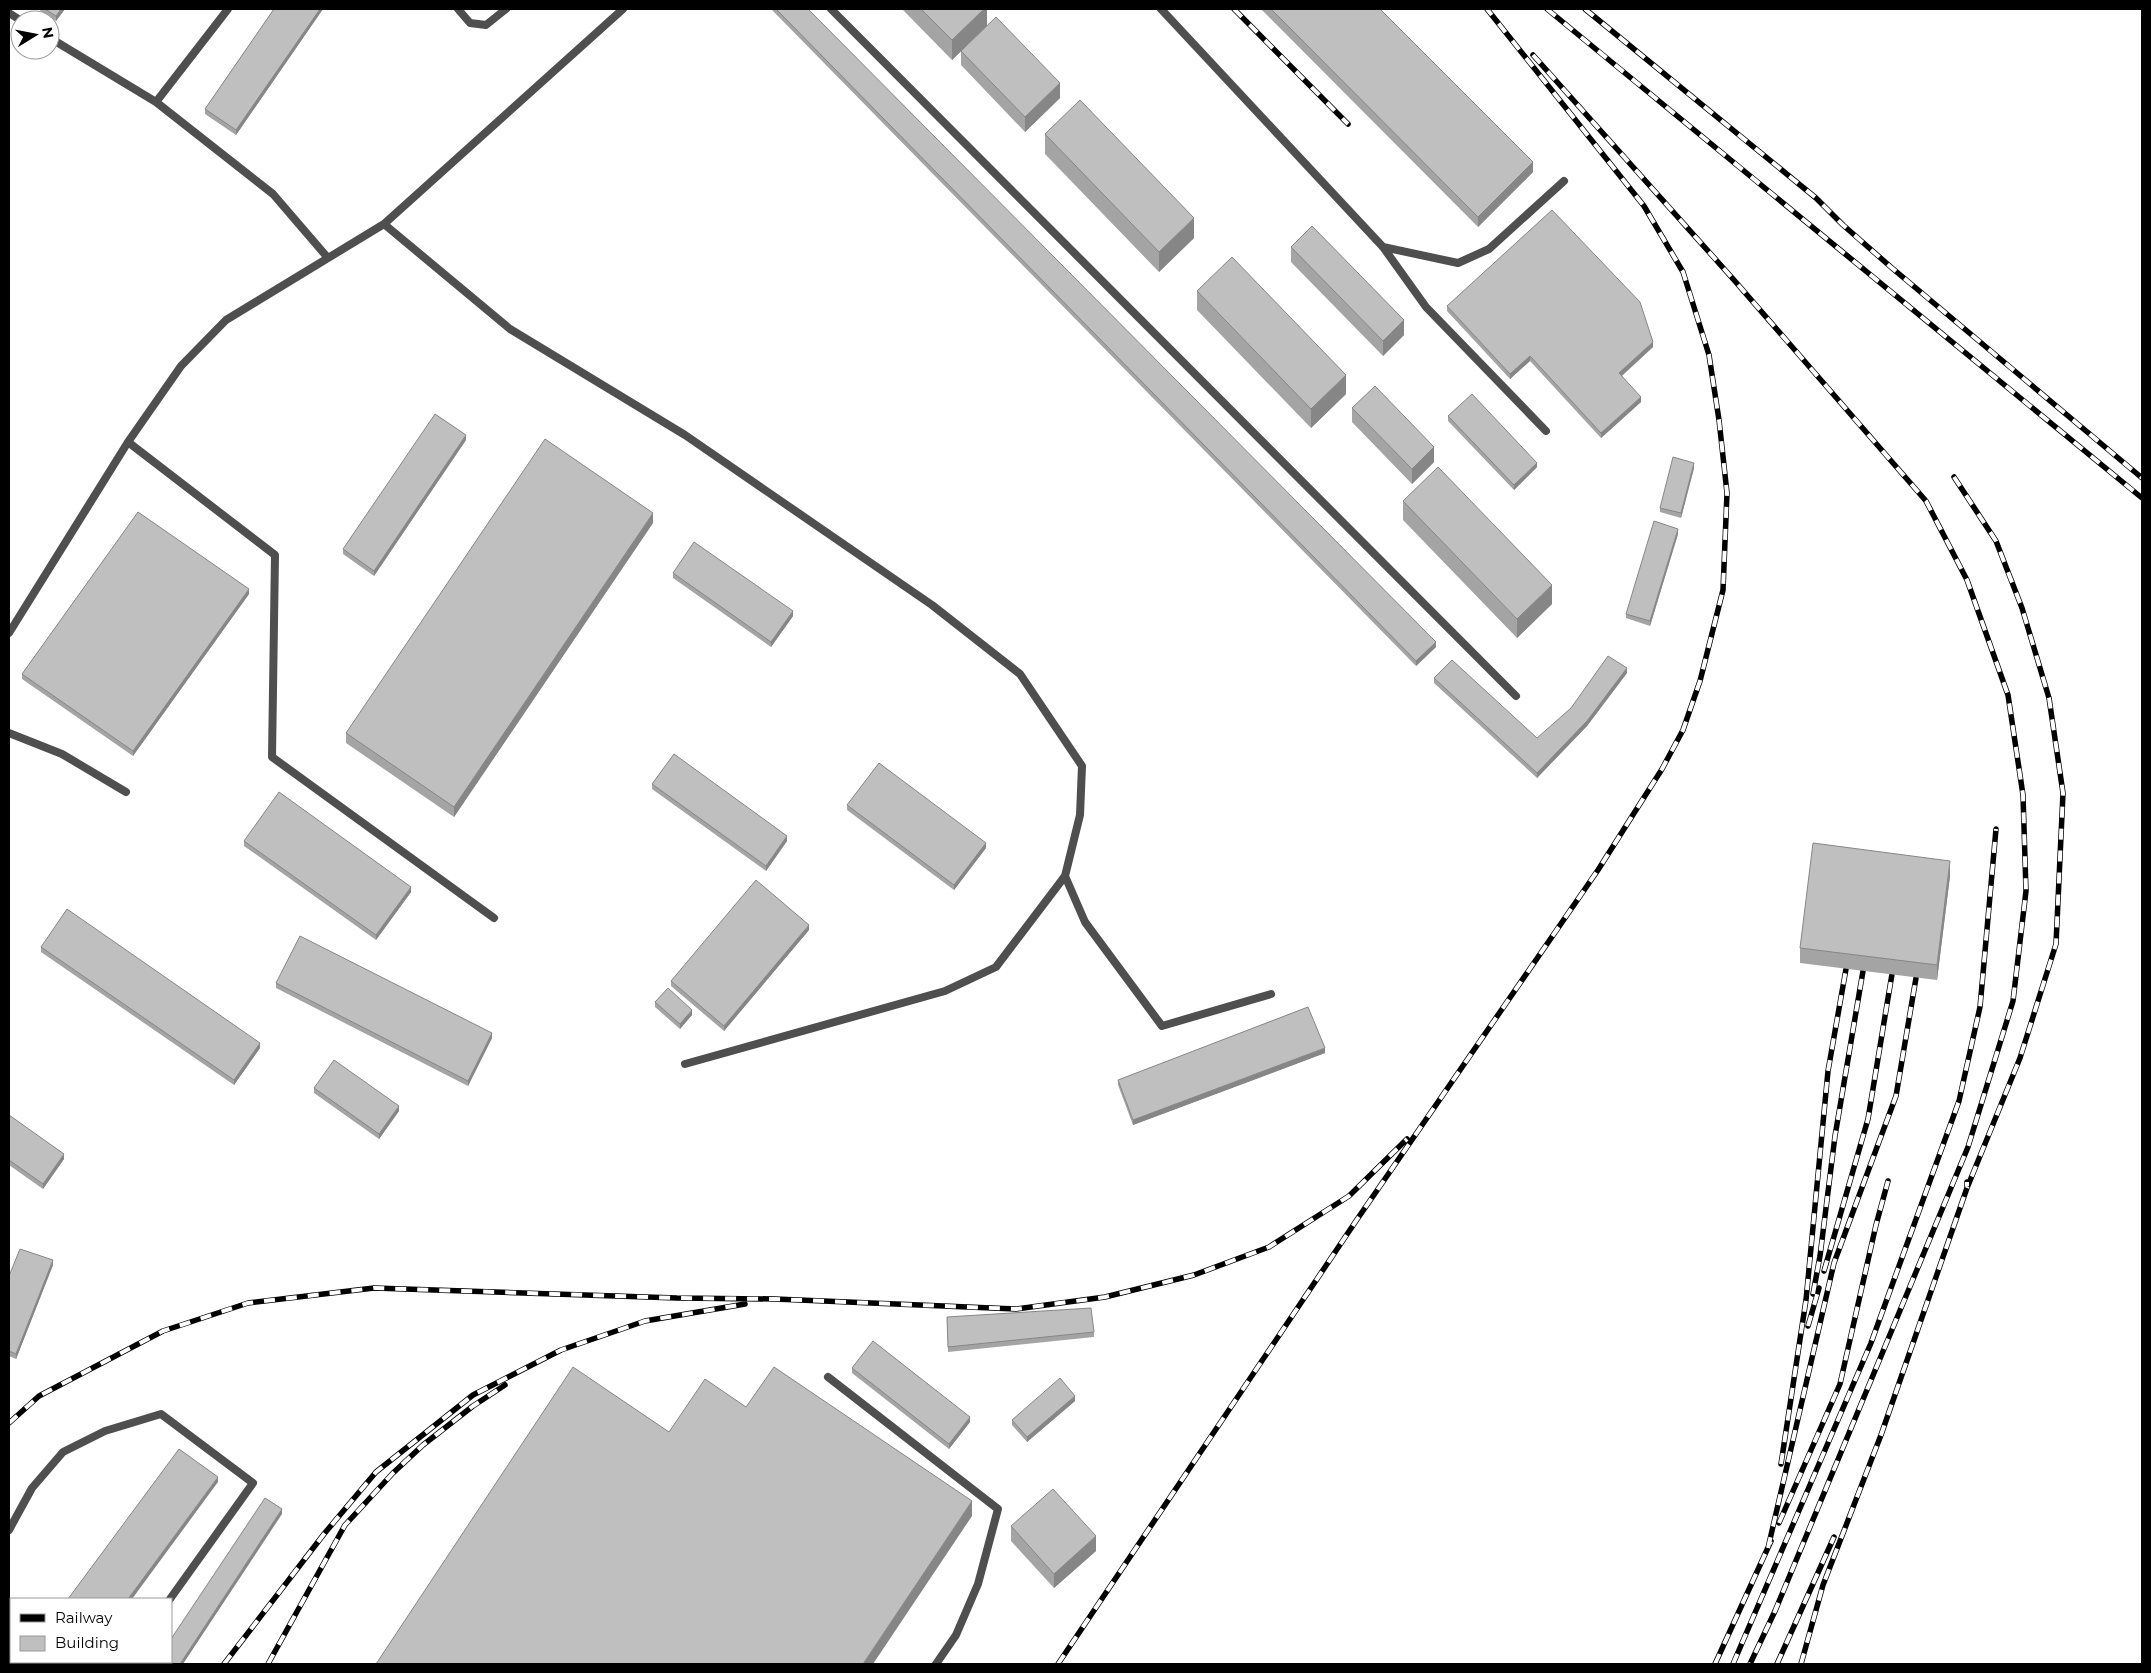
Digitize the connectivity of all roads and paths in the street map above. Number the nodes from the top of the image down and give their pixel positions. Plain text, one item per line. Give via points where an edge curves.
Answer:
1 (228, 9) edge
2 (458, 9) edge
3 (506, 9) edge
4 (623, 9) edge
5 (831, 9) edge
6 (1161, 9) edge
7 (60, 44) edge
8 (156, 102) junction
9 (1564, 181) dead end
10 (384, 224) junction
11 (1383, 247) junction
12 (328, 258) junction
13 (1546, 431) dead end
14 (128, 442) junction
15 (9, 633) edge
16 (1516, 696) dead end
17 (9, 733) edge
18 (126, 792) dead end
19 (1066, 876) junction
20 (494, 918) dead end
21 (1271, 994) dead end
22 (685, 1064) dead end
23 (828, 1377) dead end
24 (9, 1530) edge
25 (171, 1598) edge
26 (936, 1664) edge

1 - 8 lane
2 - 3 lane via 470,23 486,25
4 - 10 lane
5 - 16 lane
6 - 11 lane
7 - 8 lane
8 - 12 lane via 273,194
9 - 11 lane via 1489,249 1458,263
10 - 12 lane
10 - 19 lane via 510,329 685,435 932,605 1020,674 1082,766 1080,815
11 - 13 lane via 1426,308
12 - 14 lane via 226,320 181,366
14 - 15 lane
14 - 20 lane via 275,555 272,757
17 - 18 lane via 62,754
19 - 21 lane via 1085,922 1162,1026
19 - 22 lane via 996,967 945,990
23 - 26 lane via 998,1509 978,1584 956,1635
24 - 25 lane via 32,1488 63,1452 105,1431 162,1414 253,1483

